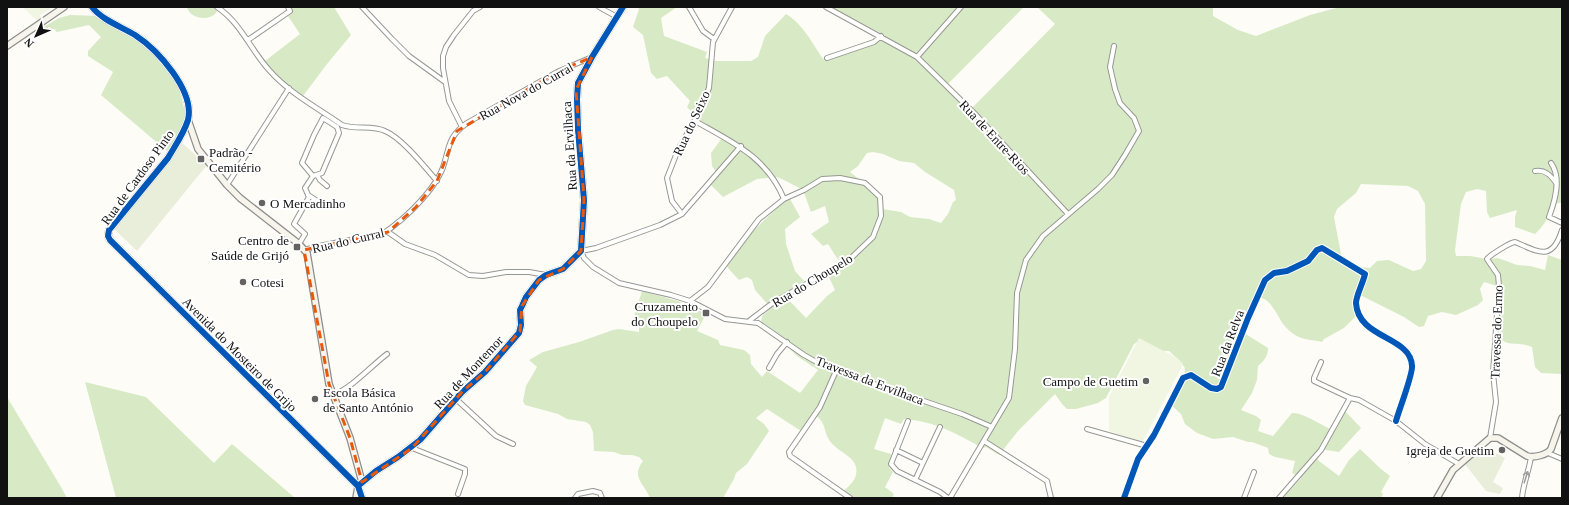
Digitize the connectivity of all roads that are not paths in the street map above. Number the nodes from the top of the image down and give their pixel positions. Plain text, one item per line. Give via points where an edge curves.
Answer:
1 (64, 7) edge
2 (92, 7) edge
3 (217, 7) edge
4 (288, 7) edge
5 (362, 7) edge
6 (480, 7) edge
7 (599, 7) edge
8 (623, 7) edge
9 (689, 7) edge
10 (732, 7) edge
11 (826, 7) edge
12 (962, 7) edge
13 (617, 17) junction
14 (881, 36) junction
15 (714, 39) junction
16 (248, 40) junction
17 (7, 46) edge
18 (1114, 46) dead end
19 (592, 57) junction
20 (918, 57) junction
21 (827, 58) dead end
22 (446, 82) junction
23 (289, 88) junction
24 (188, 120) junction
25 (694, 121) junction
26 (462, 127) junction
27 (182, 134) junction
28 (194, 135) junction
29 (741, 146) junction
30 (1551, 163) dead end
31 (1535, 171) dead end
32 (315, 175) junction
33 (437, 181) junction
34 (1556, 184) junction
35 (227, 185) junction
36 (327, 186) dead end
37 (308, 195) junction
38 (784, 199) junction
39 (319, 202) dead end
40 (682, 214) junction
41 (1068, 214) junction
42 (1562, 224) edge
43 (1562, 230) edge
44 (388, 232) junction
45 (108, 236) joint
46 (299, 244) junction
47 (1560, 244) edge
48 (304, 250) junction
49 (581, 251) junction
50 (546, 275) junction
51 (690, 301) junction
52 (749, 321) junction
53 (787, 342) junction
54 (387, 354) dead end
55 (1321, 362) dead end
56 (769, 368) dead end
57 (836, 371) junction
58 (333, 395) junction
59 (1350, 398) junction
60 (456, 399) junction
61 (1562, 418) edge
62 (908, 421) dead end
63 (1396, 421) junction
64 (940, 427) dead end
65 (992, 427) junction
66 (1088, 429) dead end
67 (1490, 438) junction
68 (984, 441) junction
69 (512, 444) dead end
70 (1146, 446) junction
71 (412, 448) junction
72 (896, 450) junction
73 (1548, 453) junction
74 (1530, 457) junction
75 (1562, 460) edge
76 (923, 463) junction
77 (1459, 464) junction
78 (1254, 472) dead end
79 (915, 480) junction
80 (360, 484) junction
81 (458, 494) dead end
82 (356, 498) edge
83 (362, 498) edge
84 (575, 498) edge
85 (602, 498) edge
86 (850, 498) edge
87 (949, 498) edge
88 (1051, 498) edge
89 (1124, 498) edge
90 (1244, 498) edge
91 (1279, 498) edge
92 (1437, 498) edge
93 (1522, 498) edge

1 - 17 street
2 - 24 street, Rua de Cardoso Pinto via 99,15 143,41 166,63 183,91
3 - 16 street via 239,26
4 - 16 street via 290,11
5 - 22 street via 409,56
6 - 22 street via 473,11 446,47 443,56
7 - 13 street
8 - 13 street, Rua da Ervilhaca
9 - 15 street via 703,31
10 - 15 street, Rua do Seixo
11 - 14 street, Rua de Entre-Rios
12 - 20 street
13 - 19 street, Rua da Ervilhaca
14 - 20 street, Rua de Entre-Rios
14 - 21 street via 874,42
15 - 25 street, Rua do Seixo via 709,88
16 - 23 street via 269,70
18 - 41 street via 1110,67 1115,88 1120,103 1134,118 1139,131 1112,175
19 - 26 street, Rua Nova do Curral via 557,72
19 - 49 street, Rua da Ervilhaca via 576,90 584,200
20 - 41 street, Rua de Entre-Rios
22 - 26 street via 449,101
23 - 33 street via 342,125 385,131 397,139
23 - 35 street
24 - 27 street, Rua de Cardoso Pinto
24 - 28 street
25 - 29 street
25 - 40 street, Rua do Seixo via 678,150 667,178 672,201
26 - 33 street, Rua do Curral via 456,131 448,146
27 - 28 street
27 - 45 street, Rua de Cardoso Pinto via 168,158 109,230
28 - 35 street via 201,152
29 - 38 street via 762,164 779,185
29 - 40 street
30 - 34 street via 1556,169
31 - 34 street via 1546,172 1552,176
32 - 32 street via 322,173 339,133 337,127 323,118 302,164
32 - 36 street
32 - 37 street via 305,188
33 - 44 street, Rua do Curral via 416,207
34 - 42 street via 1555,202 1549,217
35 - 46 street
37 - 39 street
37 - 46 street via 294,224 305,234
38 - 51 street, Rua do Choupelo via 759,219 708,287
38 - 52 street, Rua do Choupelo via 822,179 846,179 865,183 880,197 881,216 873,237 849,260 774,302
40 - 49 street via 653,228
41 - 65 street via 1043,236 1026,260 1017,294 1015,349 1009,398
43 - 47 street
44 - 48 street, Rua do Curral
44 - 50 street via 405,244 435,255 469,275 529,272
45 - 80 street, Avenida do Mosteiro de Grijo
46 - 48 street
47 - 67 street, Travessa do Ermo via 1540,252 1511,242 1487,259 1498,275 1499,286 1493,373 1496,402
48 - 58 street via 308,256
49 - 50 street via 563,269
49 - 51 street, Travessa da Ervilhaca via 592,267 620,283
50 - 60 street, Rua de Montemor via 525,299 520,310 521,325 518,333 485,372
51 - 52 street, Travessa da Ervilhaca via 725,319
52 - 53 street, Travessa da Ervilhaca via 758,323
53 - 56 street via 776,354
53 - 57 street, Travessa da Ervilhaca via 820,364
54 - 58 street via 339,393
55 - 59 street via 1314,381
57 - 65 street, Travessa da Ervilhaca via 962,414
57 - 86 street via 820,407 789,452 790,456
58 - 80 street via 350,438
59 - 63 street via 1359,400
59 - 91 street via 1321,450
60 - 69 street via 496,436
60 - 71 street, Rua de Montemor
61 - 73 street
62 - 72 street
63 - 70 street, Rua da Relva via 1413,368 1411,357 1405,350 1363,323 1358,315 1356,302 1365,274 1322,248 1308,261 1287,271 1274,273 1265,280 1221,387 1217,390 1211,388 1191,375 1183,378
63 - 77 street via 1425,444
64 - 76 street
65 - 68 street
66 - 70 street
67 - 74 street via 1498,438
67 - 77 street
68 - 87 street
68 - 88 street via 1047,481
70 - 89 street via 1138,459
71 - 80 street, Rua de Montemor
71 - 81 street via 465,469
72 - 76 street
72 - 79 street via 891,464 897,471
73 - 74 street
73 - 75 street
93 -> 74 street
76 - 79 street
77 - 92 street
78 - 90 street
79 - 87 street
80 - 82 street
80 - 83 street, Avenida do Mosteiro de Grijo
84 - 85 street via 578,494 593,491 600,493

